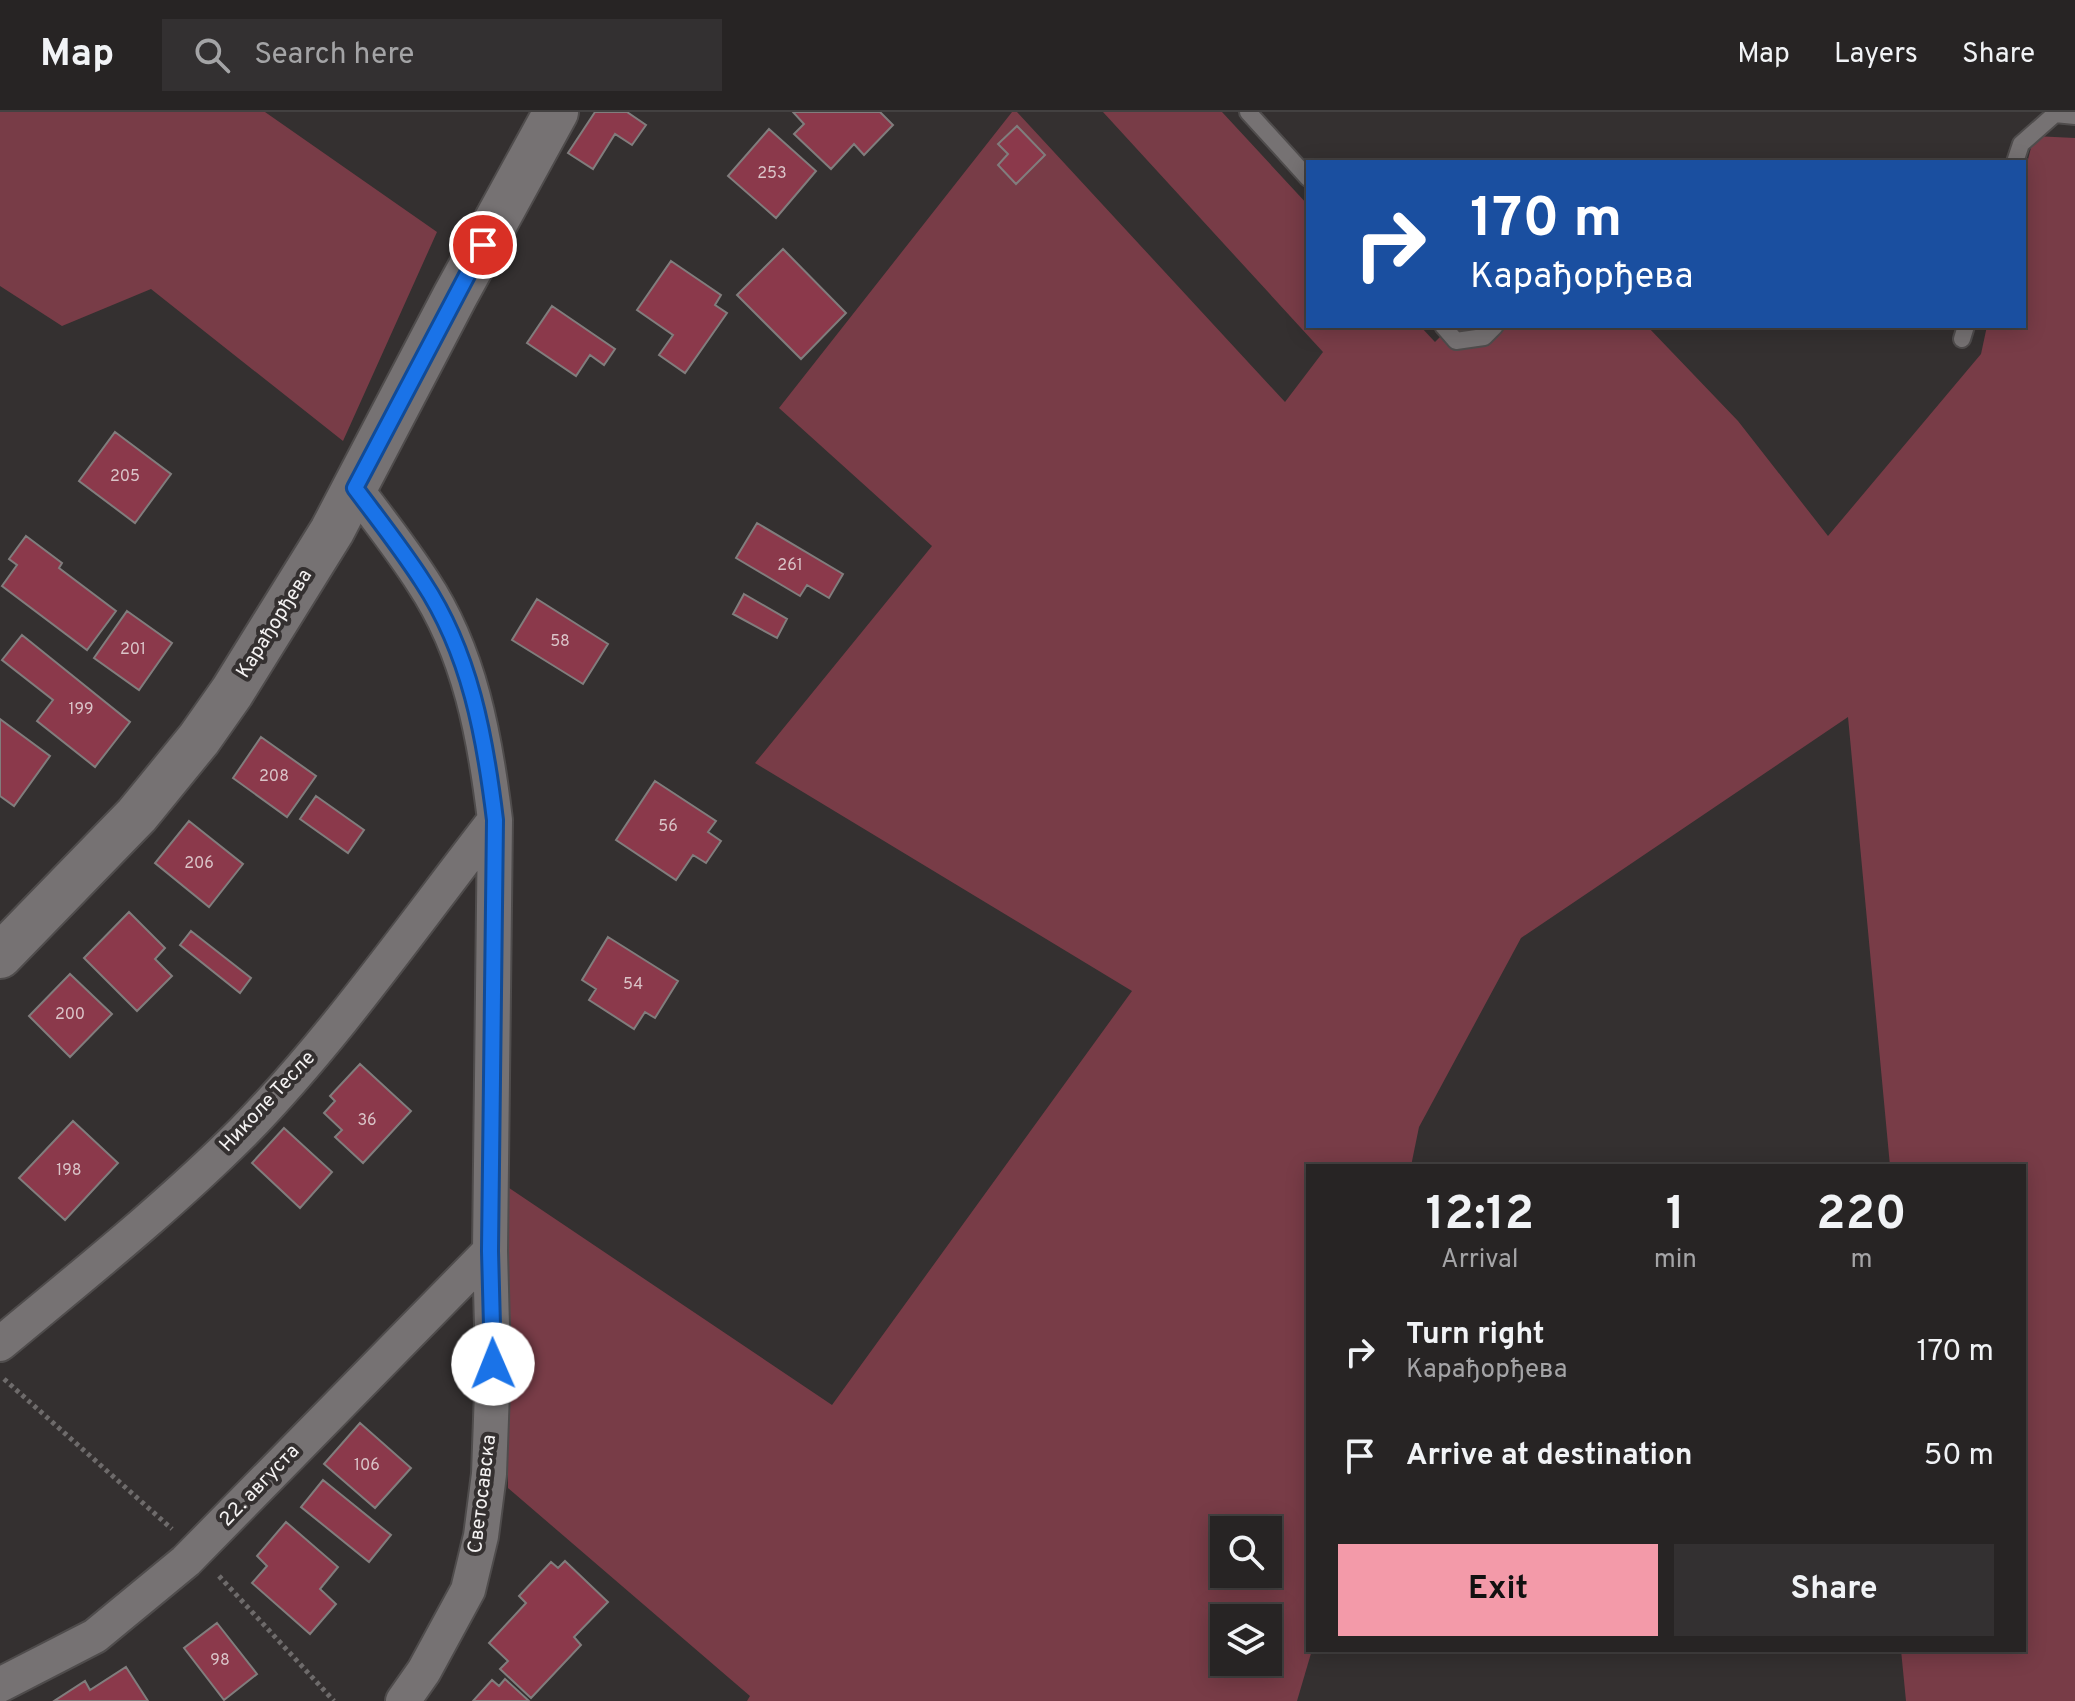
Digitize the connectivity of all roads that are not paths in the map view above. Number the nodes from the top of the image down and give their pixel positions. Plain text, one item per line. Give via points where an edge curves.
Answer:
1 (556, 112) edge
2 (1249, 113) edge
3 (2075, 116) edge
4 (2016, 160) edge
5 (1306, 176) edge
6 (1445, 328) edge
7 (1493, 328) edge
8 (355, 488) junction
9 (495, 820) junction
10 (0, 956) edge
11 (490, 1251) junction
12 (0, 1344) edge
13 (0, 1685) edge
14 (403, 1701) edge

1 - 8 street, Карађорђева
2 - 5 lane
3 - 4 lane via 2055,114 2021,144
6 - 7 lane via 1456,341 1484,337
8 - 9 street, Светосавска via 425,583 454,641 476,702
8 - 10 street, Карађорђева via 279,618 199,739 137,815
9 - 11 street, Светосавска
9 - 12 street, Николе Тесле via 308,1061 245,1130 177,1196
11 - 13 street, 22. августа via 186,1561 95,1636
11 - 14 street, Светосавска via 493,1364 481,1536 468,1590

